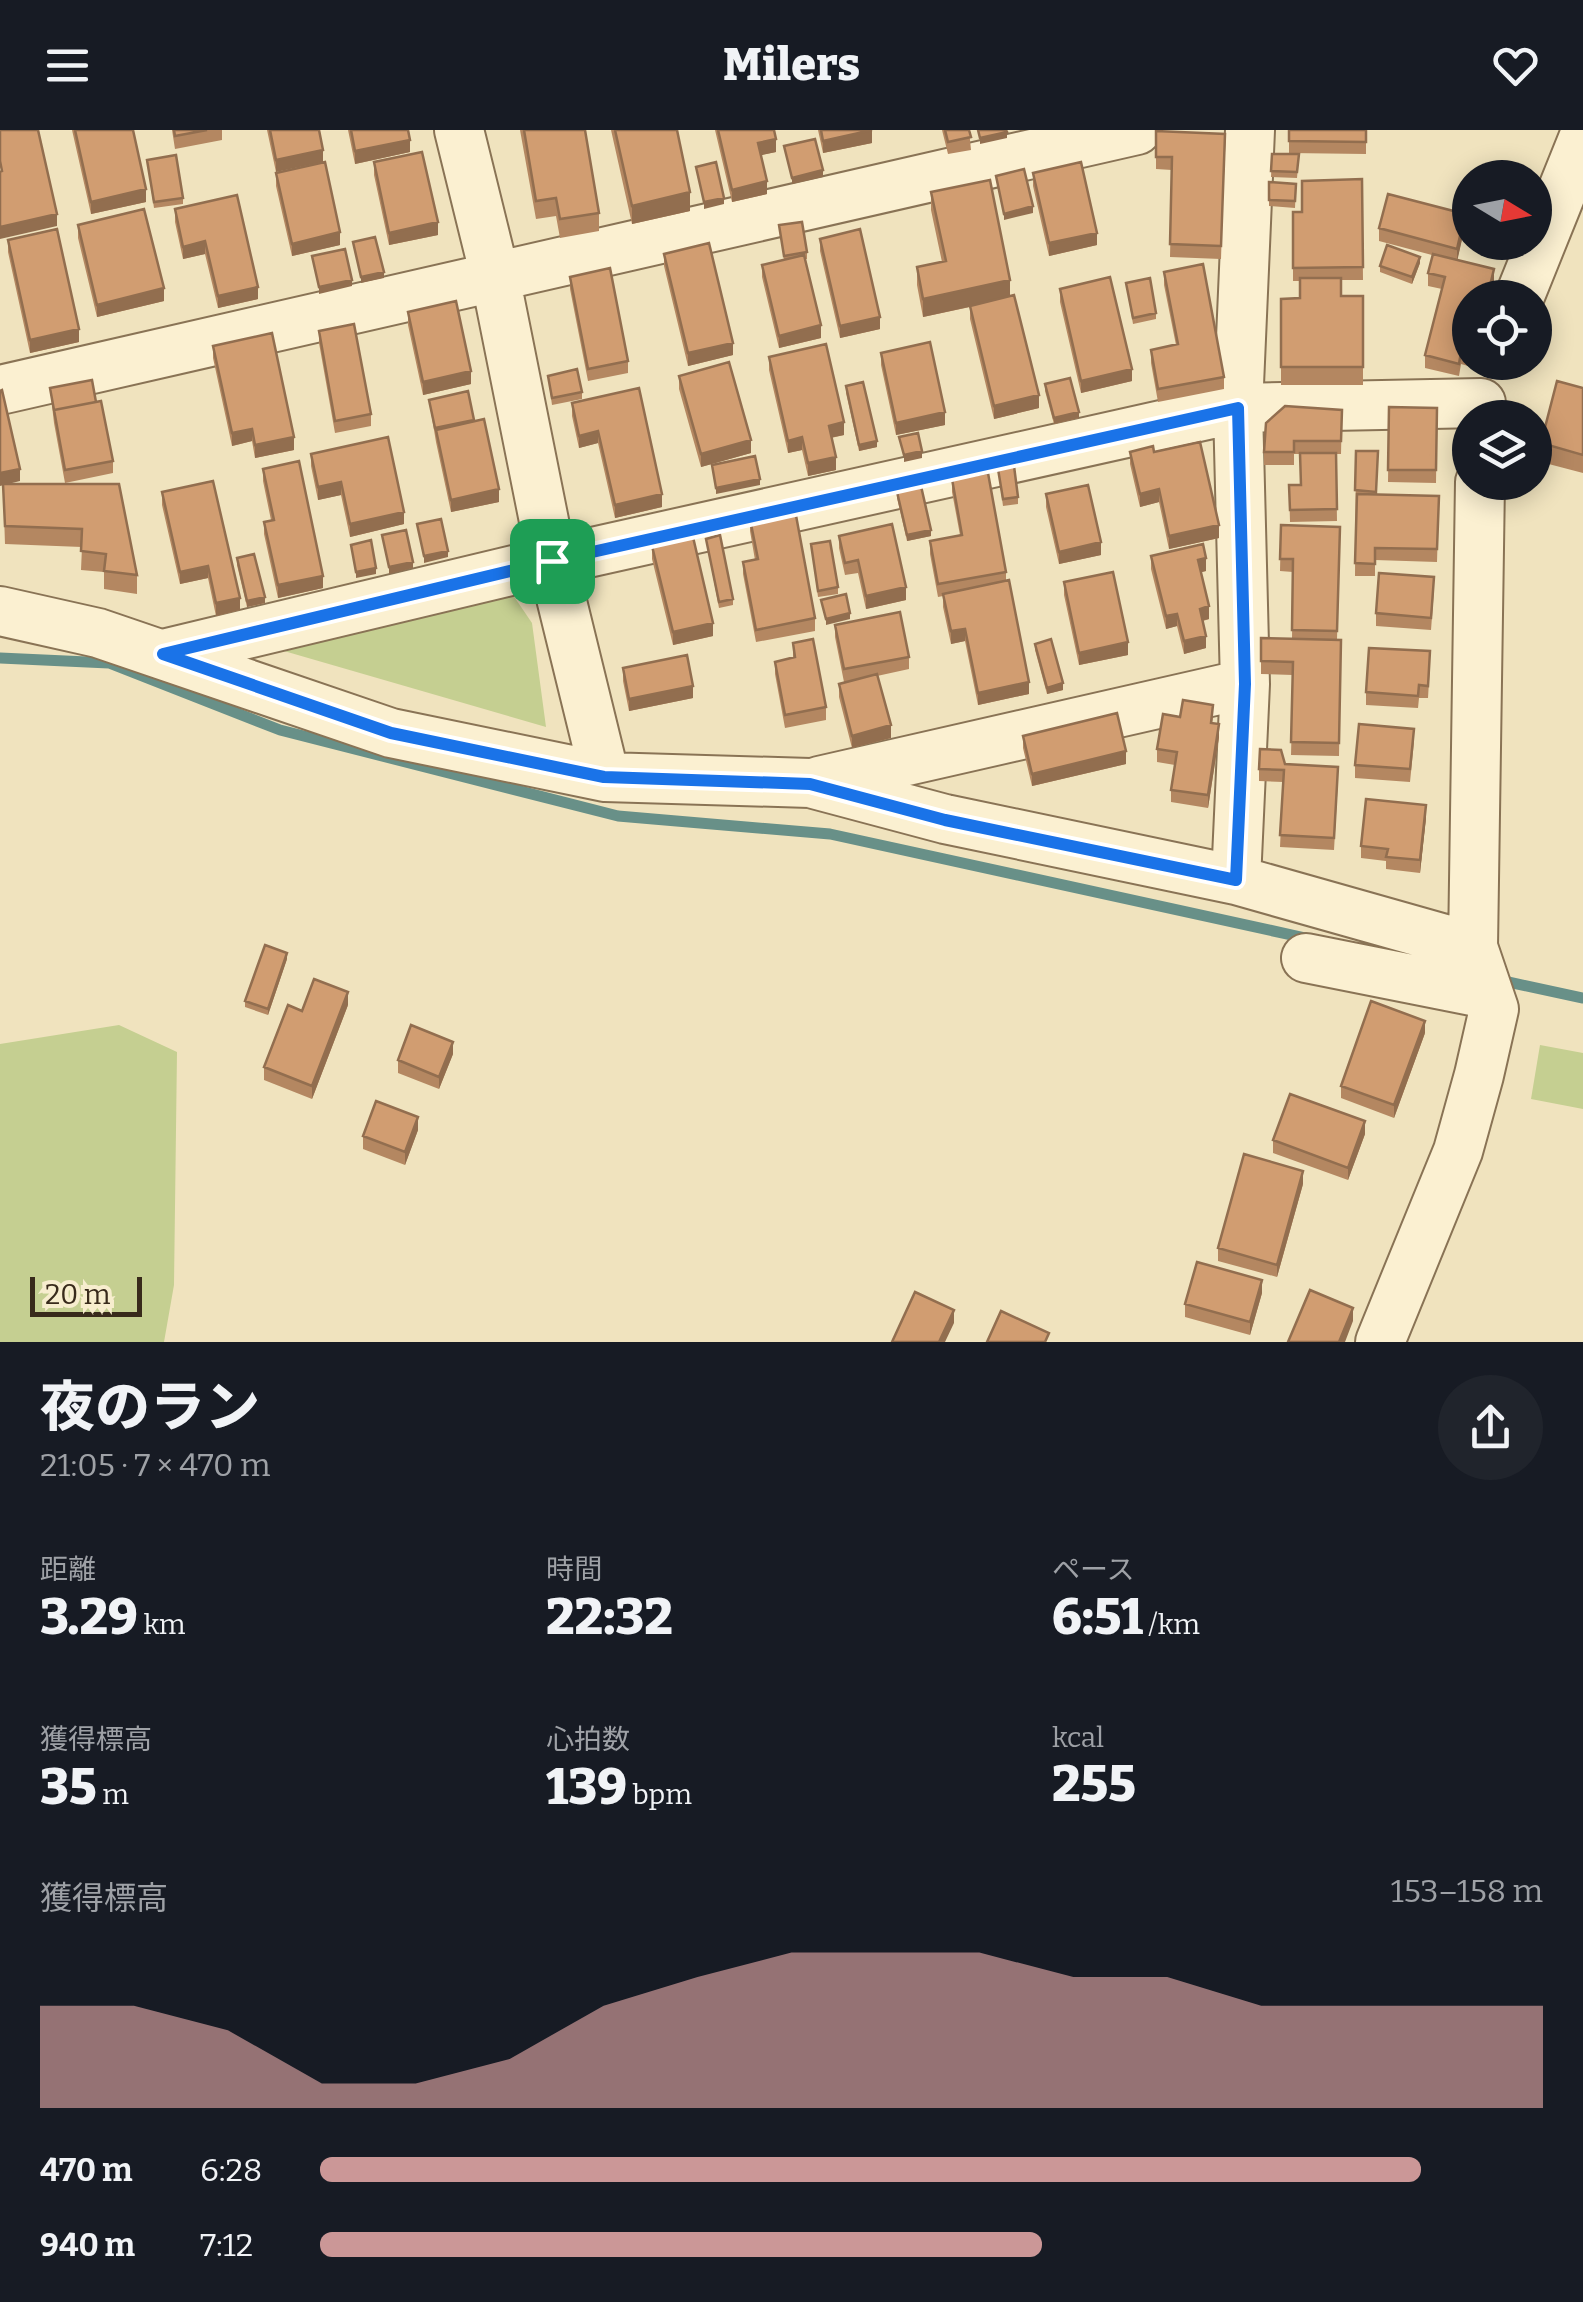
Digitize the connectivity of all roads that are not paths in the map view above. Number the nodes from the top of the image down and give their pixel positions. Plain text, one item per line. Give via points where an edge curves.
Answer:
1 (459, 130) edge
2 (1137, 130) edge
3 (1250, 130) edge
4 (1583, 139) edge
5 (496, 276) junction
6 (1526, 280) edge
7 (0, 390) edge
8 (1486, 394) edge
9 (1238, 408) junction
10 (1480, 500) edge
11 (552, 561) junction
12 (0, 610) edge
13 (163, 654) junction
14 (1245, 684) junction
15 (604, 777) junction
16 (810, 784) junction
17 (1236, 880) junction
18 (1473, 947) junction
19 (1306, 958) dead end
20 (1486, 994) junction
21 (1380, 1342) edge

1 - 5 street
2 - 5 street
3 - 9 street
4 - 6 street
5 - 7 street
5 - 11 street
8 - 9 street
9 - 11 street
9 - 14 street
10 - 18 street
11 - 13 street
11 - 15 street
12 - 13 street
13 - 15 street via 391,733
14 - 16 street
14 - 17 street
15 - 16 street
16 - 17 street via 945,820
17 - 18 street
18 - 20 street
19 - 20 street
20 - 21 street via 1494,1009 1458,1151

